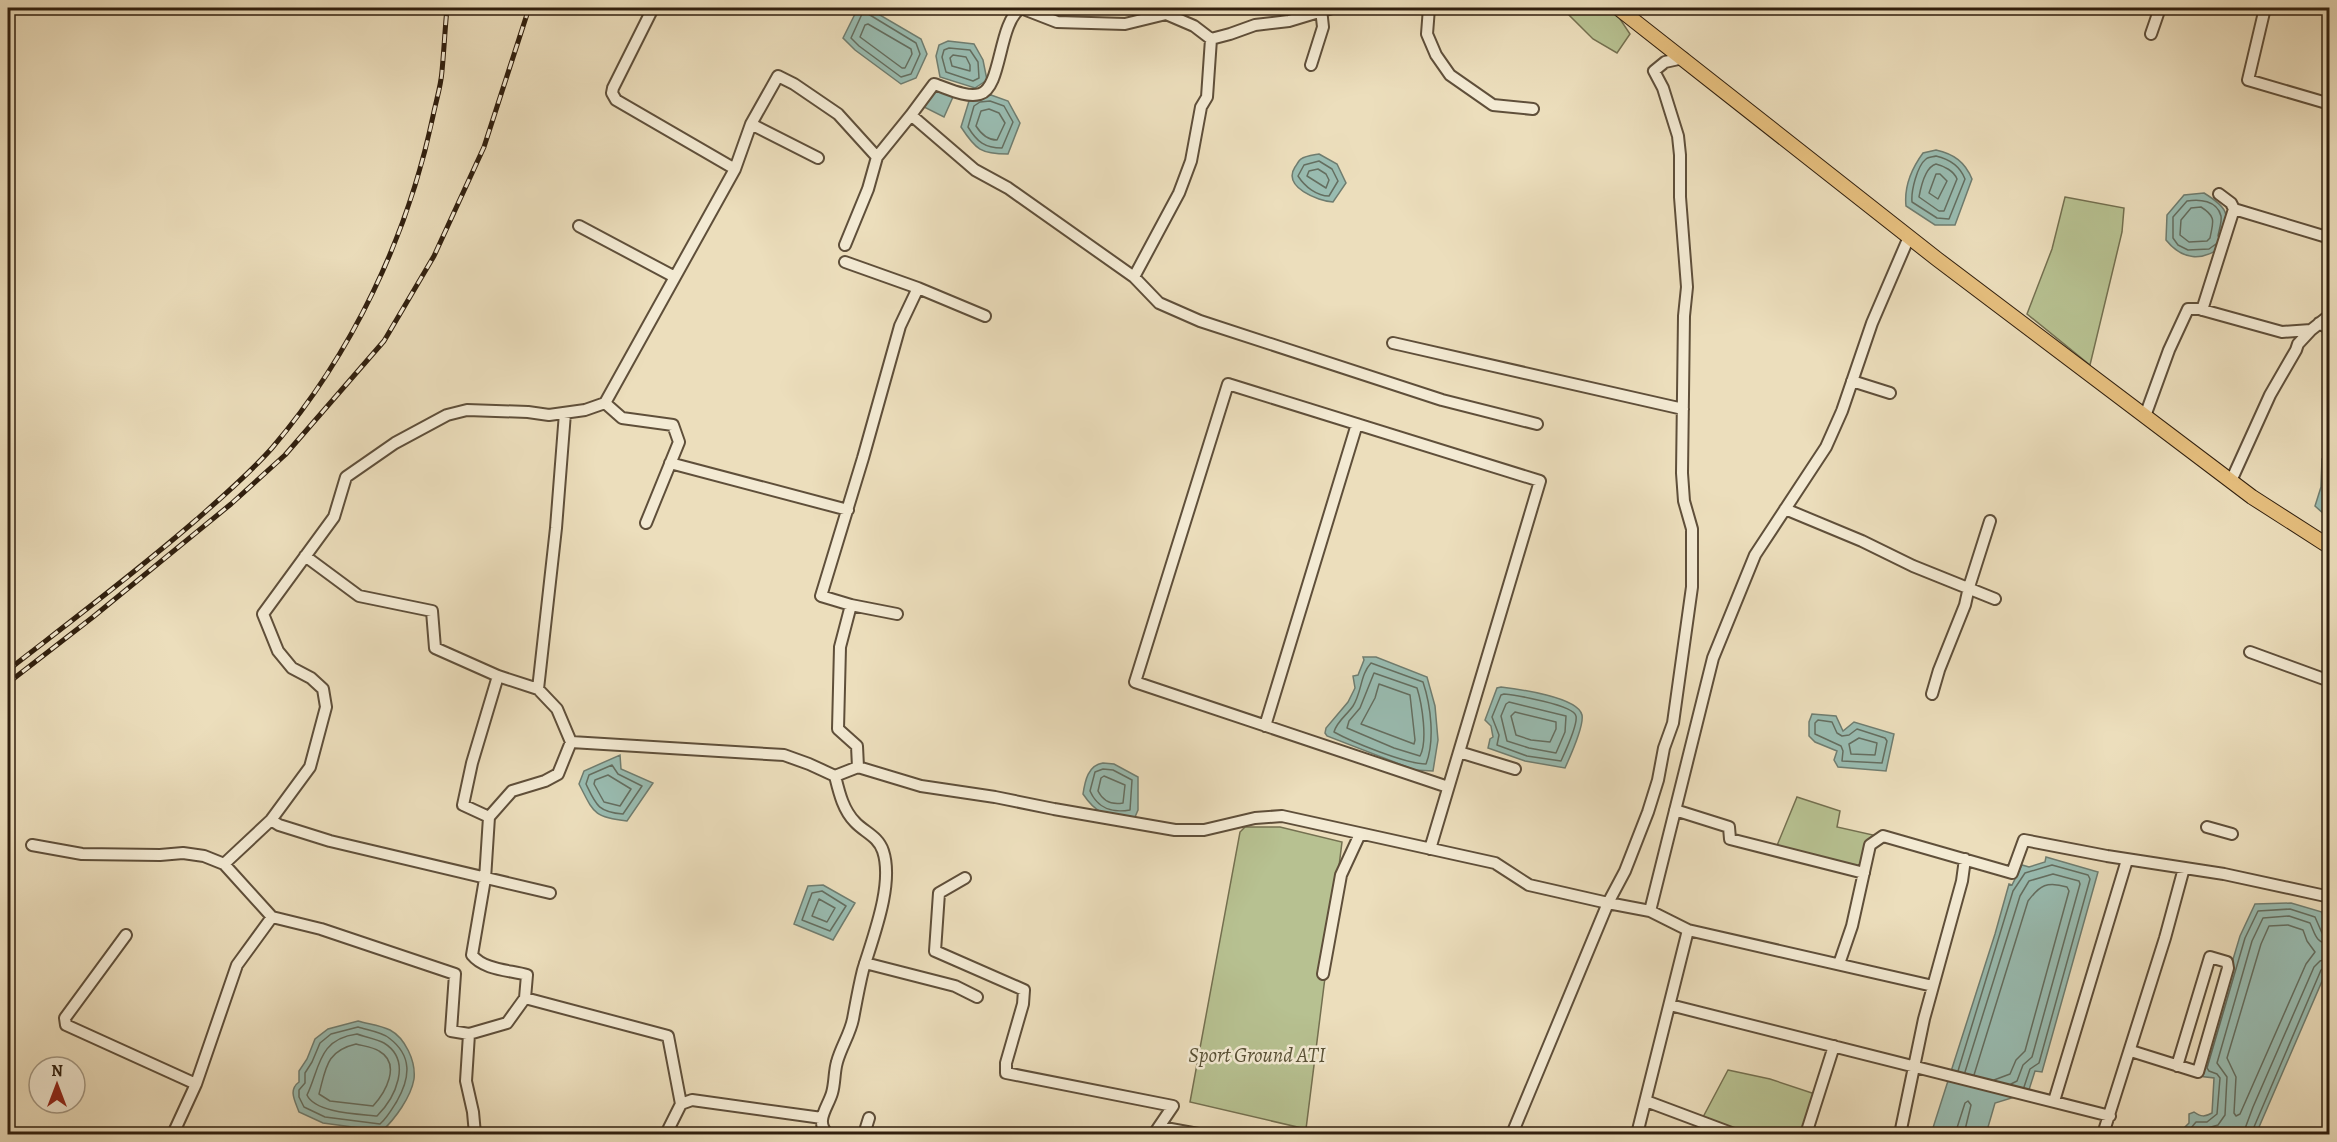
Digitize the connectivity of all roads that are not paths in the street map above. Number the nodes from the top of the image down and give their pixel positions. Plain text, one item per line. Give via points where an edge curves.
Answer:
1 (653, 8) edge
2 (1326, 8) edge
3 (1429, 8) edge
4 (1618, 8) edge
5 (2160, 8) edge
6 (2265, 8) edge
7 (1166, 11) edge
8 (2151, 34) dead end
9 (1210, 39) junction
10 (1683, 58) junction
11 (1311, 65) dead end
12 (2330, 104) edge
13 (1533, 109) dead end
14 (911, 114) junction
15 (751, 124) junction
16 (876, 157) junction
17 (818, 158) dead end
18 (735, 169) junction
19 (2218, 194) dead end
20 (2234, 209) junction
21 (579, 226) dead end
22 (1909, 237) junction
23 (2330, 238) edge
24 (845, 245) dead end
25 (845, 262) dead end
26 (674, 276) junction
27 (1134, 277) junction
28 (918, 288) junction
29 (2202, 310) junction
30 (2330, 315) edge
31 (985, 316) dead end
32 (2315, 327) junction
33 (2330, 330) edge
34 (1393, 343) dead end
35 (1852, 381) junction
36 (1890, 393) dead end
37 (605, 403) junction
38 (1683, 409) junction
39 (565, 413) junction
40 (2145, 416) junction
41 (1356, 424) junction
42 (1537, 424) dead end
43 (670, 463) junction
44 (2231, 481) junction
45 (1785, 509) junction
46 (848, 510) junction
47 (1990, 521) dead end
48 (646, 523) dead end
49 (2330, 547) edge
50 (305, 556) junction
51 (1969, 587) junction
52 (1995, 599) dead end
53 (851, 605) junction
54 (897, 614) dead end
55 (2250, 652) dead end
56 (498, 676) junction
57 (2324, 679) dead end
58 (538, 689) junction
59 (1932, 694) dead end
60 (1265, 726) junction
61 (571, 742) junction
62 (1459, 752) junction
63 (858, 767) junction
64 (1515, 769) dead end
65 (835, 776) junction
66 (1448, 787) junction
67 (1676, 810) junction
68 (489, 816) junction
69 (271, 820) junction
70 (2207, 827) dead end
71 (1360, 834) junction
72 (2232, 834) dead end
73 (32, 844) dead end
74 (1430, 849) junction
75 (1965, 859) junction
76 (2127, 860) junction
77 (224, 864) junction
78 (2184, 868) junction
79 (1864, 873) junction
80 (965, 878) dead end
81 (485, 879) junction
82 (550, 893) dead end
83 (2330, 897) edge
84 (1608, 903) junction
85 (1650, 911) junction
86 (272, 917) junction
87 (1688, 930) junction
88 (126, 935) dead end
89 (866, 963) junction
90 (1839, 964) junction
91 (1323, 974) dead end
92 (1933, 986) junction
93 (977, 997) dead end
94 (525, 998) junction
95 (1670, 1005) junction
96 (469, 1034) junction
97 (1834, 1046) junction
98 (2131, 1051) junction
99 (1915, 1066) junction
100 (2177, 1066) junction
101 (196, 1084) junction
102 (1646, 1101) junction
103 (2054, 1101) junction
104 (681, 1104) junction
105 (2110, 1116) junction
106 (822, 1118) junction
107 (869, 1118) dead end
108 (1157, 1131) edge
109 (173, 1134) edge
110 (475, 1134) edge
111 (666, 1134) edge
112 (828, 1134) edge
113 (864, 1134) edge
114 (1198, 1134) edge
115 (1512, 1134) edge
116 (1638, 1134) edge
117 (1734, 1134) edge
118 (1806, 1134) edge
119 (1900, 1134) edge
120 (2103, 1134) edge

1 - 18 street via 612,93 635,112
2 - 9 street via 1289,21 1255,25
2 - 11 street
3 - 13 street via 1427,34 1450,75 1492,105
4 - 10 main road
5 - 8 street
6 - 12 street via 2248,80
7 - 9 street
7 - 14 street via 1125,24 1057,22 1021,8 1014,12 1008,26 987,90 968,94 934,84
9 - 27 street via 1207,97 1201,107 1191,161 1179,193
10 - 22 main road
10 - 38 street via 1665,62 1654,71 1678,136 1680,155 1687,287
14 - 16 street
14 - 27 street via 975,170 1008,188
15 - 16 street via 778,76 838,114
15 - 17 street
15 - 18 street
16 - 24 street via 868,189
18 - 26 street
19 - 20 street
20 - 23 street
20 - 29 street
21 - 26 street
22 - 35 street
22 - 40 main road
25 - 28 street
26 - 37 street
27 - 42 street via 1159,303 1200,321 1442,400
28 - 31 street
28 - 46 street via 900,326
29 - 32 street via 2282,332
29 - 40 street via 2188,309
30 - 32 street
32 - 33 street
32 - 44 street via 2298,344 2270,395
34 - 38 street
35 - 36 street
35 - 45 street via 1826,447
37 - 39 street
37 - 43 street via 622,418 674,425 679,442
38 - 84 street via 1684,501 1692,529 1692,587 1673,723 1648,812
39 - 50 street via 467,410 395,443 346,477 334,517
39 - 58 street
40 - 44 main road
41 - 60 street
41 - 60 street via 1228,384 1135,682
41 - 62 street via 1539,481
43 - 46 street
43 - 48 street
44 - 49 main road
45 - 51 street
45 - 67 street via 1755,555 1713,658
46 - 53 street via 821,596
47 - 51 street
50 - 56 street via 359,596 432,611 435,648
50 - 69 street via 263,614 278,651 292,668 322,689 326,707 310,767
51 - 52 street
51 - 59 street
53 - 54 street
53 - 63 street via 840,647 838,729 857,746
55 - 57 street
56 - 58 street
56 - 68 street via 463,805
58 - 61 street via 556,709
60 - 66 street
61 - 65 street via 784,755
61 - 68 street via 558,774 512,791
62 - 64 street
62 - 66 street
63 - 65 street
63 - 71 street via 921,786 1175,830 1204,830 1282,816
65 - 89 street via 841,800 855,822 872,834 882,849 887,871
66 - 74 street
67 - 79 street via 1729,827 1730,839
67 - 85 street
68 - 81 street
69 - 77 street
69 - 81 street via 330,841
70 - 72 street
71 - 74 street
71 - 91 street via 1341,875
73 - 77 street via 82,854 183,853
74 - 84 street via 1495,863 1529,885
75 - 76 street via 2012,873 2024,840
75 - 79 street via 1882,836 1870,845
75 - 92 street
76 - 78 street
76 - 103 street
77 - 86 street
78 - 83 street
78 - 98 street
79 - 90 street
80 - 108 street via 939,893 935,951 1024,990 1006,1072 1173,1106
81 - 82 street
81 - 94 street via 472,955 489,967 527,975
84 - 85 street
84 - 115 street
85 - 87 street
86 - 96 street via 321,929 455,974 451,1031
86 - 101 street via 237,965
87 - 90 street
87 - 95 street
88 - 101 street via 65,1018 66,1025
89 - 93 street via 955,986
89 - 106 street via 851,1029 838,1059 832,1093
90 - 92 street
92 - 99 street
94 - 96 street via 507,1023
94 - 104 street via 668,1036
95 - 97 street
95 - 102 street
96 - 110 street via 466,1081
97 - 99 street
97 - 118 street
98 - 100 street
98 - 105 street
99 - 103 street
99 - 119 street
100 - 100 street via 2198,1072 2227,963 2210,957
101 - 109 street
102 - 116 street
102 - 117 street
103 - 105 street
104 - 106 street via 692,1100
104 - 111 street
105 - 120 street
106 - 112 street
107 - 113 street
108 - 114 street

